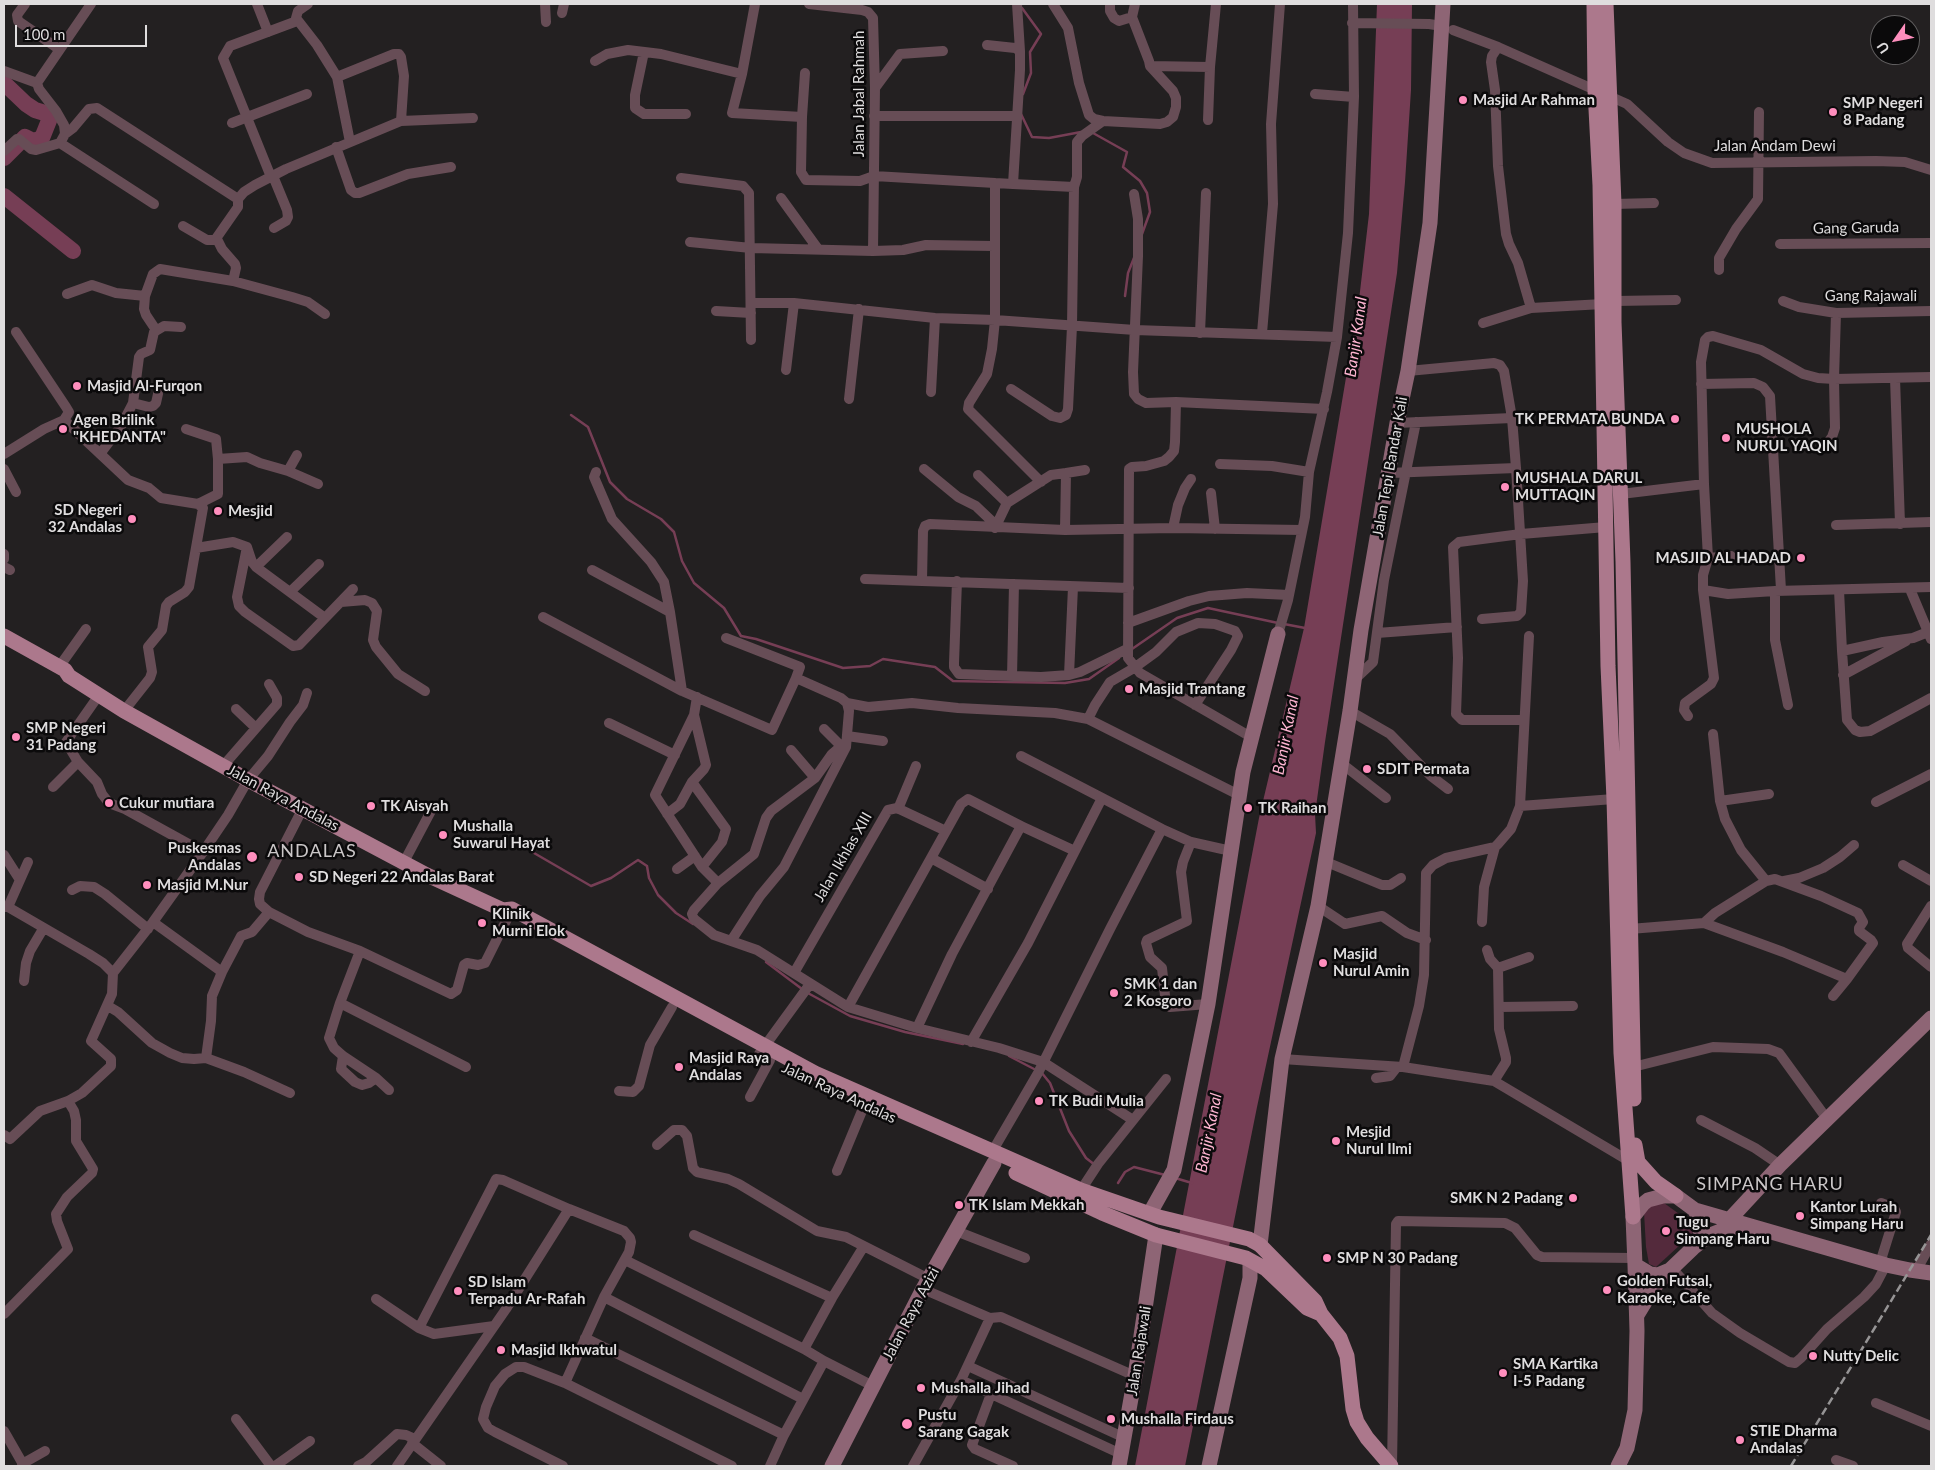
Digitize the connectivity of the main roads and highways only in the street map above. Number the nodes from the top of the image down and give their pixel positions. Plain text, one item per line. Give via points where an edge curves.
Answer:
1 (1594, 4) edge
2 (1606, 4) edge
3 (1602, 93) junction
4 (1607, 185) junction
5 (1609, 302) junction
6 (1610, 385) junction
7 (4, 636) edge
8 (4, 644) edge
9 (1624, 644) junction
10 (1608, 645) junction
11 (64, 672) junction
12 (1621, 836) junction
13 (591, 957) junction
14 (765, 1053) junction
15 (919, 1125) junction
16 (1634, 1162) junction
17 (1078, 1195) junction
18 (1676, 1196) road end
19 (1633, 1217) road end
20 (1321, 1314) junction
21 (1391, 1466) edge

1 - 3 main road
2 - 3 main road
3 - 4 main road
4 - 5 main road
4 - 5 main road via 1614,204
5 - 6 main road
6 - 9 main road via 1621,494
6 - 10 main road via 1606,527
7 - 11 main road, Jalan Raya Andalas
8 - 11 main road, Jalan Raya Andalas via 62,676
9 - 10 main road
9 - 12 main road
10 - 12 main road via 1614,799
11 - 13 main road, Jalan Raya Andalas via 124,711 248,780
12 - 16 main road via 1630,929
12 - 16 main road via 1621,1052
13 - 14 main road, Jalan Raya Andalas
13 - 14 main road, Jalan Raya Andalas via 672,1007
14 - 15 main road, Jalan Raya Andalas via 815,1073
14 - 15 main road, Jalan Raya Andalas via 809,1080 864,1106
15 - 17 main road, Jalan Raya Andalas
16 - 18 main road
16 - 19 main road
17 - 20 main road, Jalan Raya Andalas via 1102,1213 1160,1236 1248,1260 1266,1269 1307,1308
17 - 20 main road, Jalan Raya Andalas via 1254,1242 1315,1301
20 - 21 main road via 1344,1347 1357,1422

